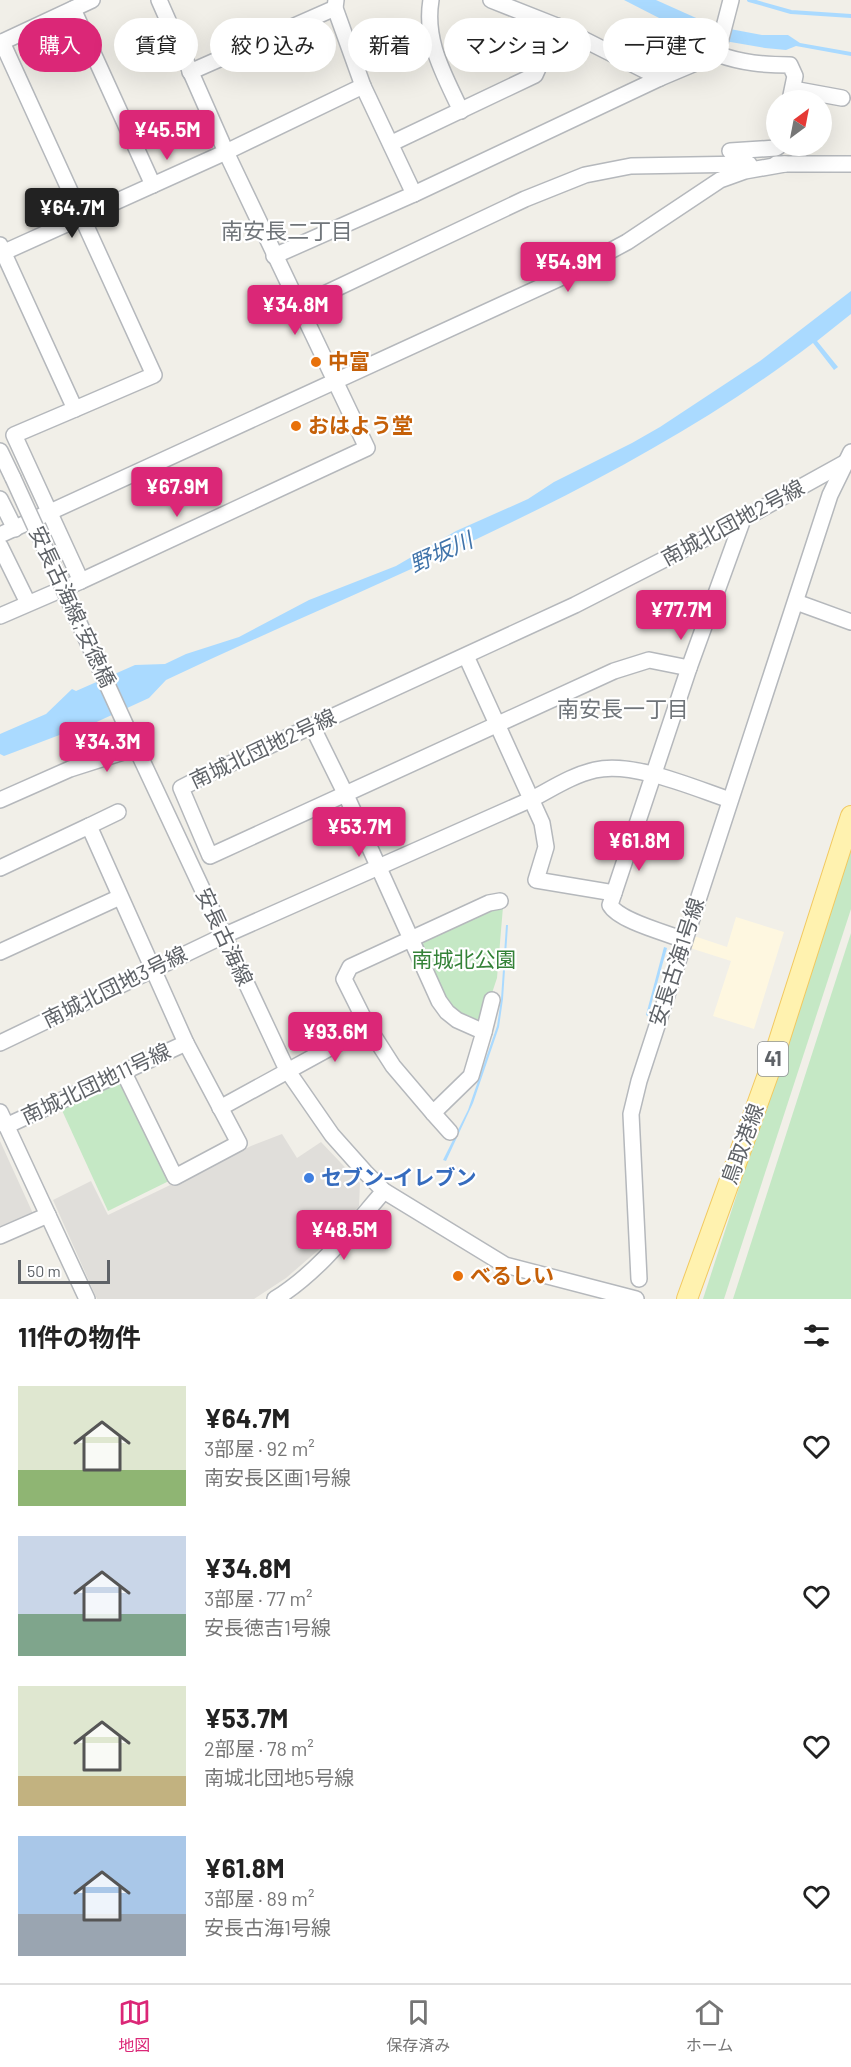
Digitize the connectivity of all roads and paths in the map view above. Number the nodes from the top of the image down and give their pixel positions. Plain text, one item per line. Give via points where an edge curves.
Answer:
1 (92, 0) edge
2 (159, 0) edge
3 (431, 0) edge
4 (491, 0) edge
5 (728, 1) edge
6 (335, 4) edge
7 (73, 9) junction
8 (167, 18) edge
9 (537, 18) edge
10 (724, 18) edge
11 (1, 42) edge
12 (591, 43) edge
13 (729, 58) edge
14 (198, 68) edge
15 (190, 72) edge
16 (536, 72) edge
17 (674, 72) edge
18 (660, 78) junction
19 (363, 86) junction
20 (792, 90) edge
21 (832, 97) edge
22 (842, 98) dead end
23 (461, 111) junction
24 (392, 143) junction
25 (766, 149) edge
26 (730, 151) dead end
27 (226, 152) junction
28 (785, 164) junction
29 (851, 164) edge
30 (153, 185) junction
31 (414, 194) junction
32 (81, 219) junction
33 (1, 251) edge
34 (274, 256) junction
35 (299, 306) junction
36 (336, 382) junction
37 (75, 409) junction
38 (0, 451) edge
39 (849, 457) edge
40 (0, 499) edge
41 (50, 512) junction
42 (743, 519) junction
43 (15, 529) junction
44 (0, 535) edge
45 (0, 546) edge
46 (81, 581) junction
47 (796, 602) junction
48 (28, 603) junction
49 (0, 616) edge
50 (851, 622) edge
51 (466, 656) junction
52 (689, 668) junction
53 (498, 724) junction
54 (312, 726) junction
55 (133, 742) junction
56 (654, 775) junction
57 (346, 795) junction
58 (532, 799) junction
59 (0, 800) edge
60 (730, 800) junction
61 (118, 812) dead end
62 (851, 816) edge
63 (89, 826) junction
64 (0, 868) edge
65 (379, 868) junction
66 (614, 893) junction
67 (120, 897) junction
68 (500, 902) dead end
69 (223, 936) junction
70 (411, 940) junction
71 (684, 940) junction
72 (0, 952) edge
73 (152, 969) junction
74 (492, 1000) dead end
75 (368, 1027) junction
76 (484, 1032) junction
77 (186, 1042) junction
78 (0, 1043) edge
79 (286, 1070) junction
80 (124, 1073) junction
81 (220, 1108) junction
82 (433, 1113) junction
83 (3, 1119) edge
84 (450, 1132) dead end
85 (384, 1191) junction
86 (48, 1215) junction
87 (0, 1236) edge
88 (639, 1279) dead end
89 (87, 1299) edge
90 (275, 1299) edge
91 (636, 1299) edge
92 (687, 1299) edge

1 - 7 street
2 - 8 street
3 - 23 street via 429,26 434,53
4 - 9 street
5 - 10 street
6 - 14 street
6 - 19 street
7 - 11 street
7 - 30 street
11 - 32 street
12 - 18 street
13 - 20 street via 790,66 795,76
15 - 27 street
16 - 23 street
17 - 18 street
18 - 31 street
19 - 24 street
19 - 27 street
21 - 22 street
23 - 24 street
24 - 31 street
25 - 26 street
27 - 30 street
27 - 34 street
28 - 29 street
28 - 35 street via 640,166 585,175 525,199
28 - 36 street via 720,180 594,261
30 - 32 street
31 - 34 street
32 - 33 street
32 - 37 street via 154,375
33 - 37 street
34 - 35 street
35 - 36 street
36 - 41 street
36 - 46 street via 366,448
37 - 41 street via 14,435
38 - 55 street, 安長古海線;安徳橋, bridge
39 - 42 street, 南城北団地2号線
39 - 47 street, 安長古海1号線 via 830,495
40 - 43 street
41 - 43 street
41 - 46 street
42 - 51 street, 南城北団地2号線
42 - 52 street
43 - 44 street
45 - 48 street
46 - 48 street
47 - 50 street
47 - 60 street, 安長古海1号線
48 - 49 street
51 - 53 street
51 - 54 street, 南城北団地2号線
52 - 53 street, 南城北団地2号線 via 649,660 635,664
52 - 56 street
53 - 57 street, 南城北団地2号線
53 - 58 street
54 - 57 street
54 - 57 street, 南城北団地2号線 via 181,788 210,856
55 - 59 street
55 - 69 street, 安長古海線
56 - 58 street, 南城北団地3号線 via 619,767 597,769
56 - 60 street, 南城北団地3号線
56 - 66 street
57 - 65 street
58 - 65 street, 南城北団地3号線
58 - 66 street via 546,847 536,880
60 - 71 street, 安長古海1号線
61 - 63 street
62 - 92 main road, 鳥取港線 / 41 via 770,1069
63 - 64 street
63 - 67 street
65 - 69 street, 南城北団地3号線
65 - 70 street
66 - 71 street via 610,905 617,913
67 - 72 street
67 - 73 street
68 - 70 street via 489,903
69 - 73 street, 南城北団地3号線
69 - 79 street, 安長古海線
70 - 75 street via 350,967 344,979
70 - 76 street via 447,1012
71 - 88 street, 安長古海1号線 via 631,1114
73 - 77 street
73 - 78 street, 南城北団地3号線
74 - 76 street
75 - 79 street
75 - 82 street via 393,1066
76 - 82 street via 471,1076
77 - 80 street, 南城北団地11号線
77 - 81 street
79 - 81 street
79 - 85 street, 安長古海線 via 332,1135
80 - 81 street via 176,1177 239,1143
80 - 83 street, 南城北団地11号線
82 - 84 street
83 - 86 street
85 - 90 street via 304,1279
85 - 91 street, 安長古海線 via 505,1265
86 - 87 street
86 - 89 street

